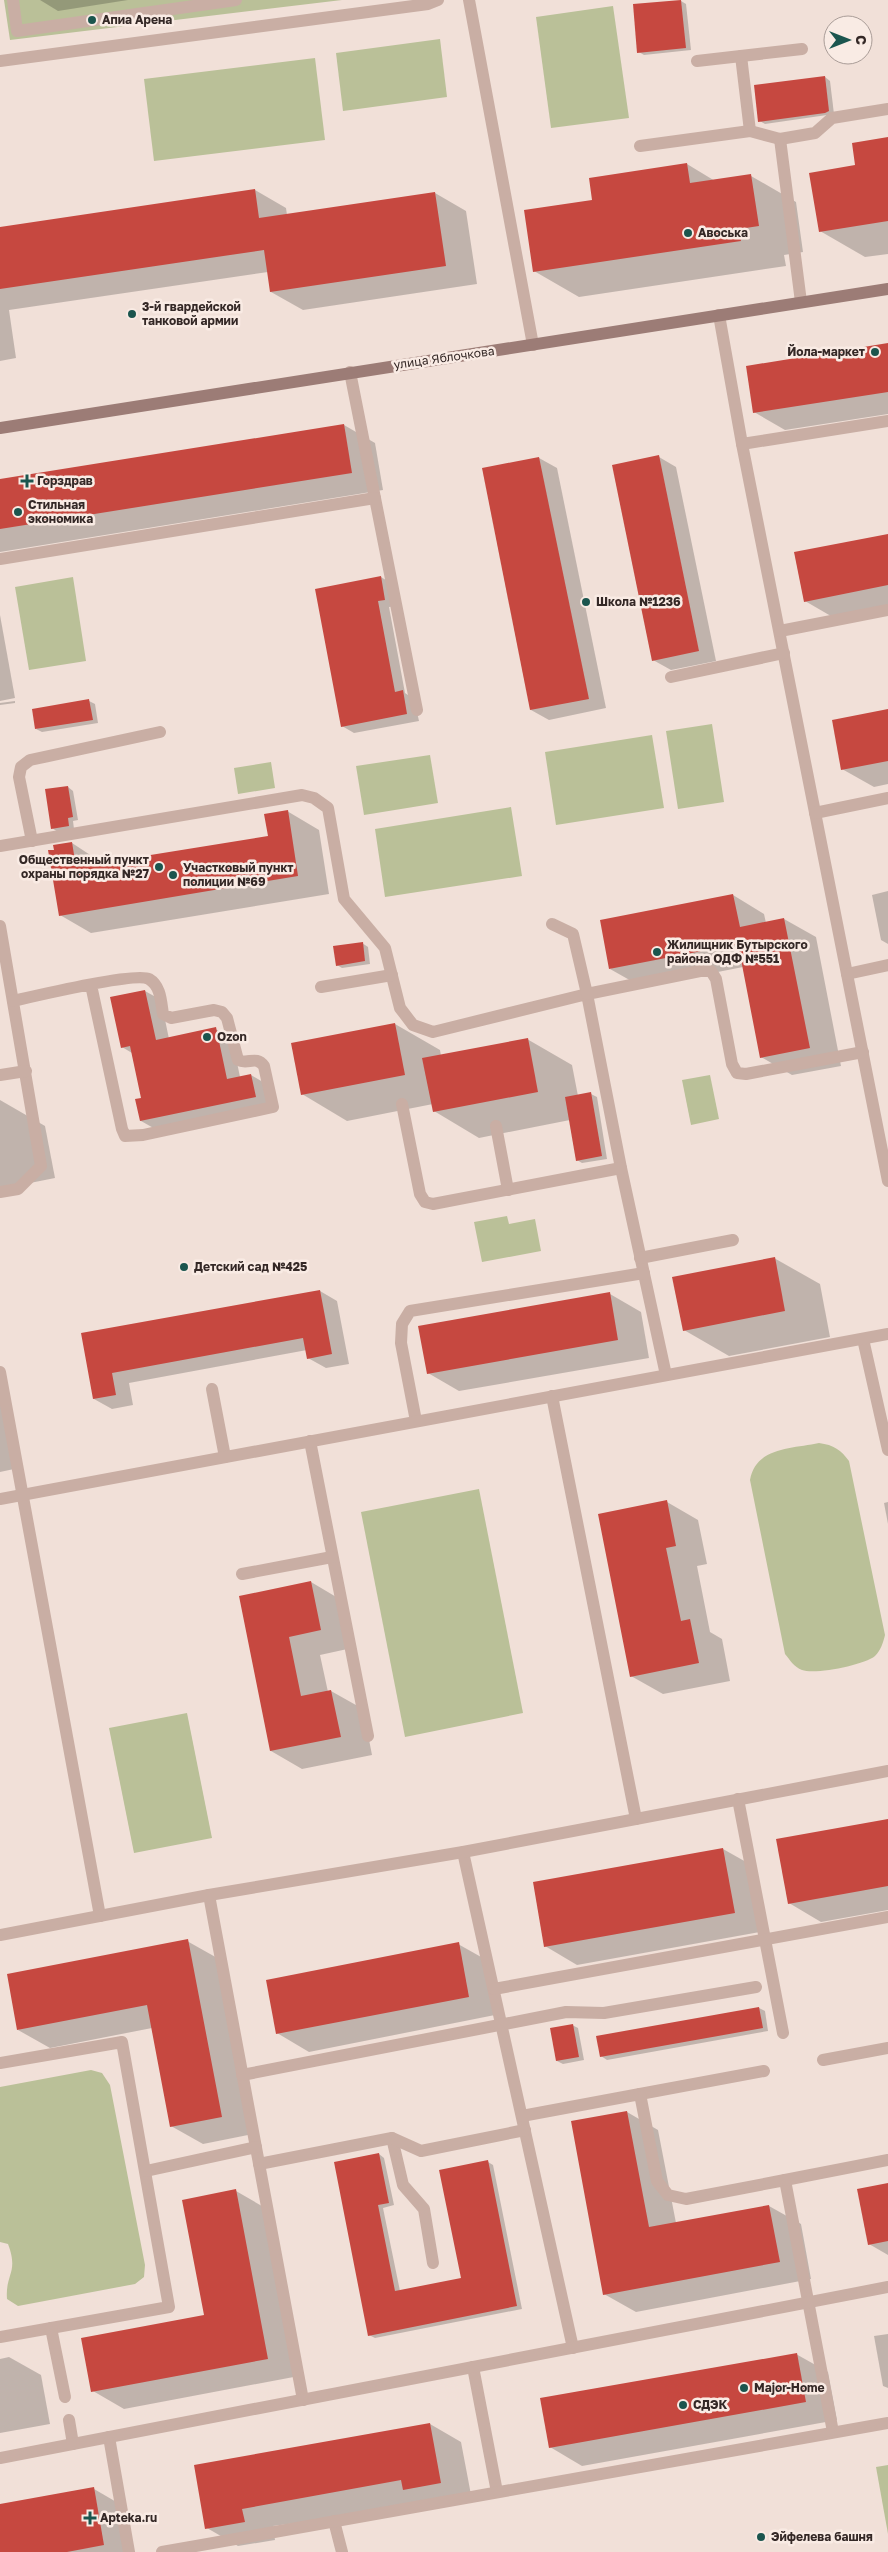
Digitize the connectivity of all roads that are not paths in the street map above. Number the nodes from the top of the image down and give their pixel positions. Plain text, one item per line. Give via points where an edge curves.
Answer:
1 (13, 0) edge
2 (236, 0) edge
3 (438, 0) edge
4 (469, 0) edge
5 (802, 49) dead end
6 (741, 56) junction
7 (0, 61) edge
8 (696, 61) dead end
9 (888, 109) edge
10 (750, 131) junction
11 (780, 139) junction
12 (640, 146) dead end
13 (888, 289) edge
14 (801, 302) junction
15 (719, 315) junction
16 (533, 345) junction
17 (350, 372) junction
18 (888, 421) edge
19 (0, 428) edge
20 (742, 444) junction
21 (375, 498) junction
22 (0, 559) edge
23 (888, 610) edge
24 (780, 632) junction
25 (784, 654) junction
26 (671, 677) dead end
27 (417, 710) dead end
28 (160, 732) dead end
29 (888, 798) edge
30 (815, 813) junction
31 (32, 841) junction
32 (0, 846) edge
33 (552, 924) dead end
34 (0, 926) edge
35 (888, 966) edge
36 (847, 974) junction
37 (392, 975) junction
38 (91, 986) junction
39 (322, 987) dead end
40 (587, 994) junction
41 (13, 1001) junction
42 (863, 1052) junction
43 (26, 1071) junction
44 (0, 1075) edge
45 (402, 1104) dead end
46 (496, 1126) dead end
47 (621, 1168) junction
48 (888, 1181) edge
49 (508, 1190) junction
50 (0, 1192) edge
51 (733, 1240) dead end
52 (640, 1258) junction
53 (644, 1273) junction
54 (888, 1334) edge
55 (863, 1338) junction
56 (0, 1372) edge
57 (666, 1375) junction
58 (212, 1389) dead end
59 (552, 1396) junction
60 (416, 1421) junction
61 (310, 1441) junction
62 (888, 1450) edge
63 (225, 1457) junction
64 (23, 1494) junction
65 (0, 1498) edge
66 (332, 1557) junction
67 (242, 1574) dead end
68 (368, 1736) dead end
69 (888, 1771) edge
70 (738, 1799) junction
71 (636, 1819) junction
72 (463, 1852) junction
73 (209, 1896) junction
74 (100, 1916) junction
75 (888, 1917) edge
76 (0, 1935) edge
77 (764, 1940) junction
78 (756, 1987) dead end
79 (494, 1990) junction
80 (502, 2024) junction
81 (783, 2033) dead end
82 (888, 2048) edge
83 (823, 2060) dead end
84 (0, 2063) edge
85 (764, 2071) dead end
86 (242, 2075) junction
87 (640, 2094) junction
88 (522, 2116) junction
89 (525, 2130) junction
90 (392, 2138) junction
91 (256, 2147) junction
92 (888, 2160) edge
93 (259, 2164) junction
94 (146, 2171) junction
95 (785, 2180) junction
96 (433, 2263) dead end
97 (888, 2287) edge
98 (809, 2302) junction
99 (51, 2328) junction
100 (0, 2337) edge
101 (573, 2348) junction
102 (473, 2367) junction
103 (64, 2397) dead end
104 (303, 2400) junction
105 (69, 2420) dead end
106 (888, 2422) edge
107 (833, 2432) junction
108 (108, 2437) junction
109 (73, 2444) junction
110 (0, 2458) edge
111 (497, 2492) junction
112 (334, 2521) junction
113 (129, 2552) edge
114 (162, 2552) edge
115 (342, 2552) edge

1 - 2 street via 17,31
3 - 7 street via 428,4
4 - 16 street
5 - 6 street
6 - 8 street
6 - 10 street
9 - 11 street via 832,118 815,133
10 - 11 street
10 - 12 street
11 - 14 street
13 - 14 street, улица Яблочкова
14 - 15 street, улица Яблочкова
15 - 16 street, улица Яблочкова
15 - 20 street
16 - 17 street, улица Яблочкова
17 - 19 street, улица Яблочкова
17 - 21 street
18 - 20 street
20 - 24 street
21 - 22 street
21 - 27 street
23 - 24 street
24 - 25 street
25 - 26 street
25 - 30 street
28 - 31 street via 30,760 21,767 19,777
29 - 30 street
30 - 36 street
31 - 32 street
31 - 37 street via 302,795 314,798 328,808 344,899 385,948
33 - 40 street via 573,934
34 - 41 street
35 - 36 street
36 - 42 street
37 - 39 street
37 - 40 street via 400,1008 413,1025 434,1032
38 - 38 street via 138,976 149,979 157,987 164,1014 171,1018 214,1010 222,1012 227,1018 238,1060 261,1061 264,1066 273,1107 125,1136
38 - 41 street
40 - 42 street via 700,971 711,972 716,979 732,1064 737,1073
40 - 47 street
41 - 43 street
42 - 48 street
43 - 44 street
43 - 50 street via 41,1166 18,1189
45 - 49 street via 420,1194 425,1202 434,1204
46 - 49 street
47 - 49 street
47 - 52 street
51 - 52 street
52 - 53 street
53 - 57 street
53 - 60 street via 410,1311 402,1324 401,1343
54 - 55 street
55 - 57 street
55 - 62 street
56 - 64 street
57 - 59 street
58 - 63 street
59 - 60 street
59 - 71 street
60 - 61 street
61 - 63 street
61 - 66 street
63 - 64 street
64 - 65 street
64 - 74 street
66 - 67 street
66 - 68 street
69 - 70 street
70 - 71 street
70 - 77 street
71 - 72 street
72 - 73 street
72 - 79 street
73 - 74 street
73 - 86 street
74 - 76 street
75 - 77 street
77 - 79 street
77 - 81 street
78 - 80 street via 604,2013 566,2012
79 - 80 street
80 - 86 street
80 - 88 street
82 - 83 street
84 - 94 street via 122,2042
85 - 87 street
86 - 91 street
87 - 88 street
87 - 95 street via 657,2181 668,2195 686,2199
88 - 89 street
89 - 90 street via 421,2151
89 - 101 street
90 - 93 street
90 - 96 street via 402,2186 424,2209
91 - 93 street
91 - 94 street
92 - 95 street
93 - 104 street
94 - 99 street via 169,2306
95 - 98 street
97 - 98 street
98 - 101 street
98 - 107 street
99 - 100 street
99 - 103 street
101 - 102 street
102 - 104 street
102 - 111 street
104 - 108 street
105 - 109 street
106 - 107 street
107 - 111 street
108 - 109 street
108 - 113 street
109 - 110 street
111 - 112 street
112 - 114 street
112 - 115 street

